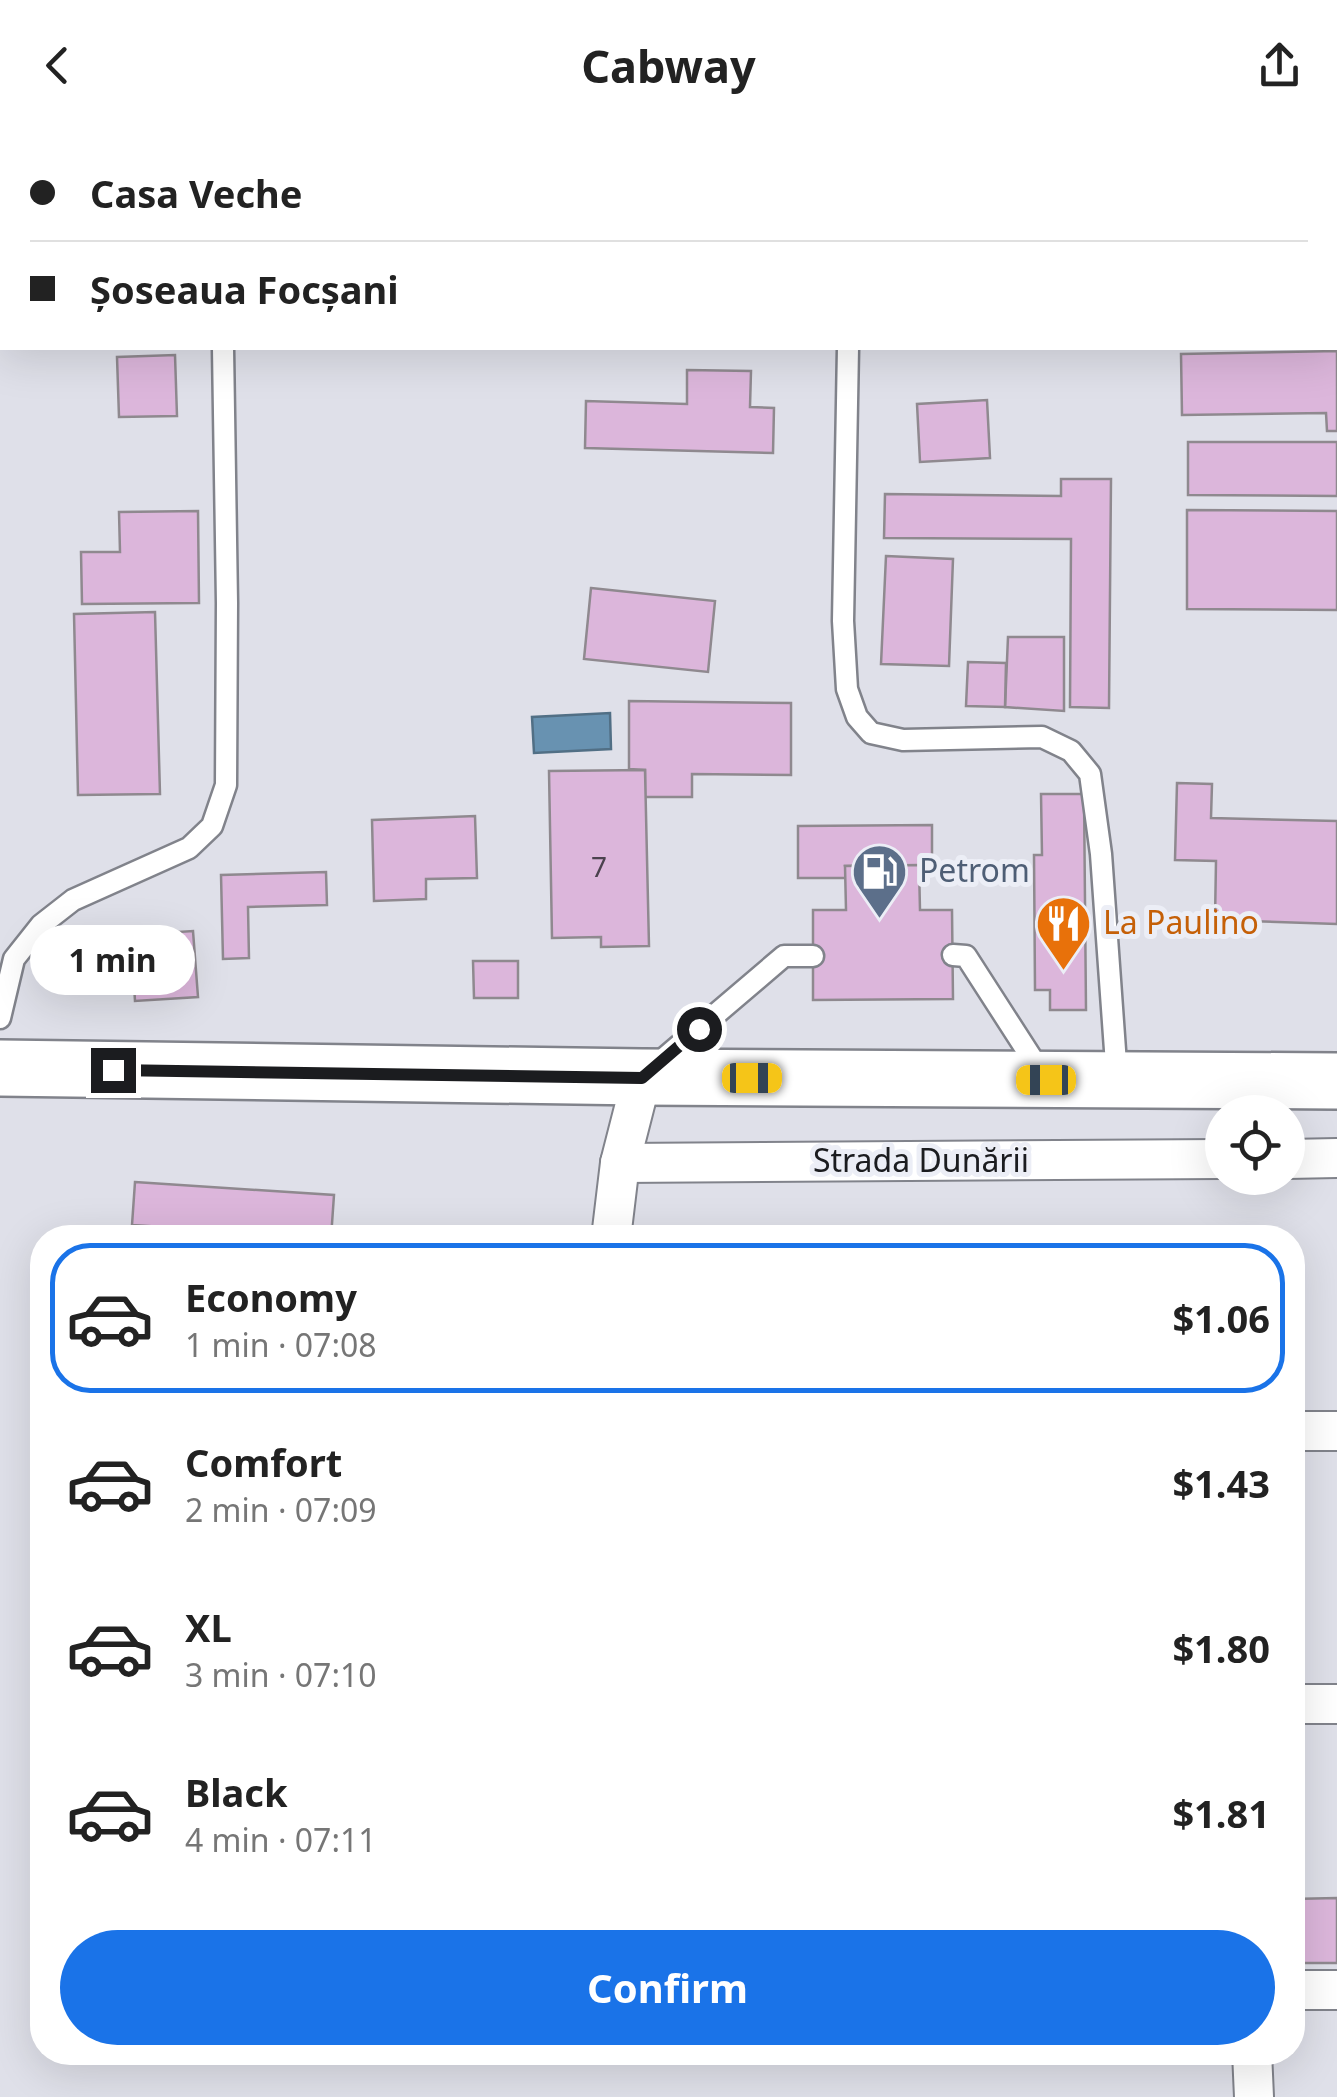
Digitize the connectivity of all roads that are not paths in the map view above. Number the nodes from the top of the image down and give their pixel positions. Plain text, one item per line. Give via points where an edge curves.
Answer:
1 (223, 350) edge
2 (848, 350) edge
3 (813, 956) dead end
4 (953, 956) dead end
5 (0, 1018) edge
6 (0, 1068) edge
7 (642, 1078) junction
8 (1046, 1080) junction
9 (1117, 1080) junction
10 (1337, 1082) edge
11 (1337, 1158) edge
12 (1205, 1159) edge
13 (1305, 1159) edge
14 (620, 1163) junction
15 (613, 1225) edge
16 (1305, 1431) edge
17 (1337, 1431) edge
18 (1305, 1704) edge
19 (1337, 1704) edge
20 (1305, 1990) edge
21 (1337, 1990) edge
22 (1253, 2065) edge
23 (1254, 2097) edge

1 - 5 lane via 226,785 212,826 188,848 73,900 41,925 14,959
2 - 9 lane via 843,621 847,688 857,718 870,733 904,740 1042,738 1071,751 1090,774
3 - 7 lane via 784,956
4 - 8 lane via 966,956
6 - 7 main road
7 - 8 main road
7 - 14 street
8 - 9 main road
9 - 10 main road
11 - 13 street
12 - 14 street, Strada Dunării
14 - 15 street
16 - 17 street
18 - 19 street
20 - 21 street
22 - 23 street

